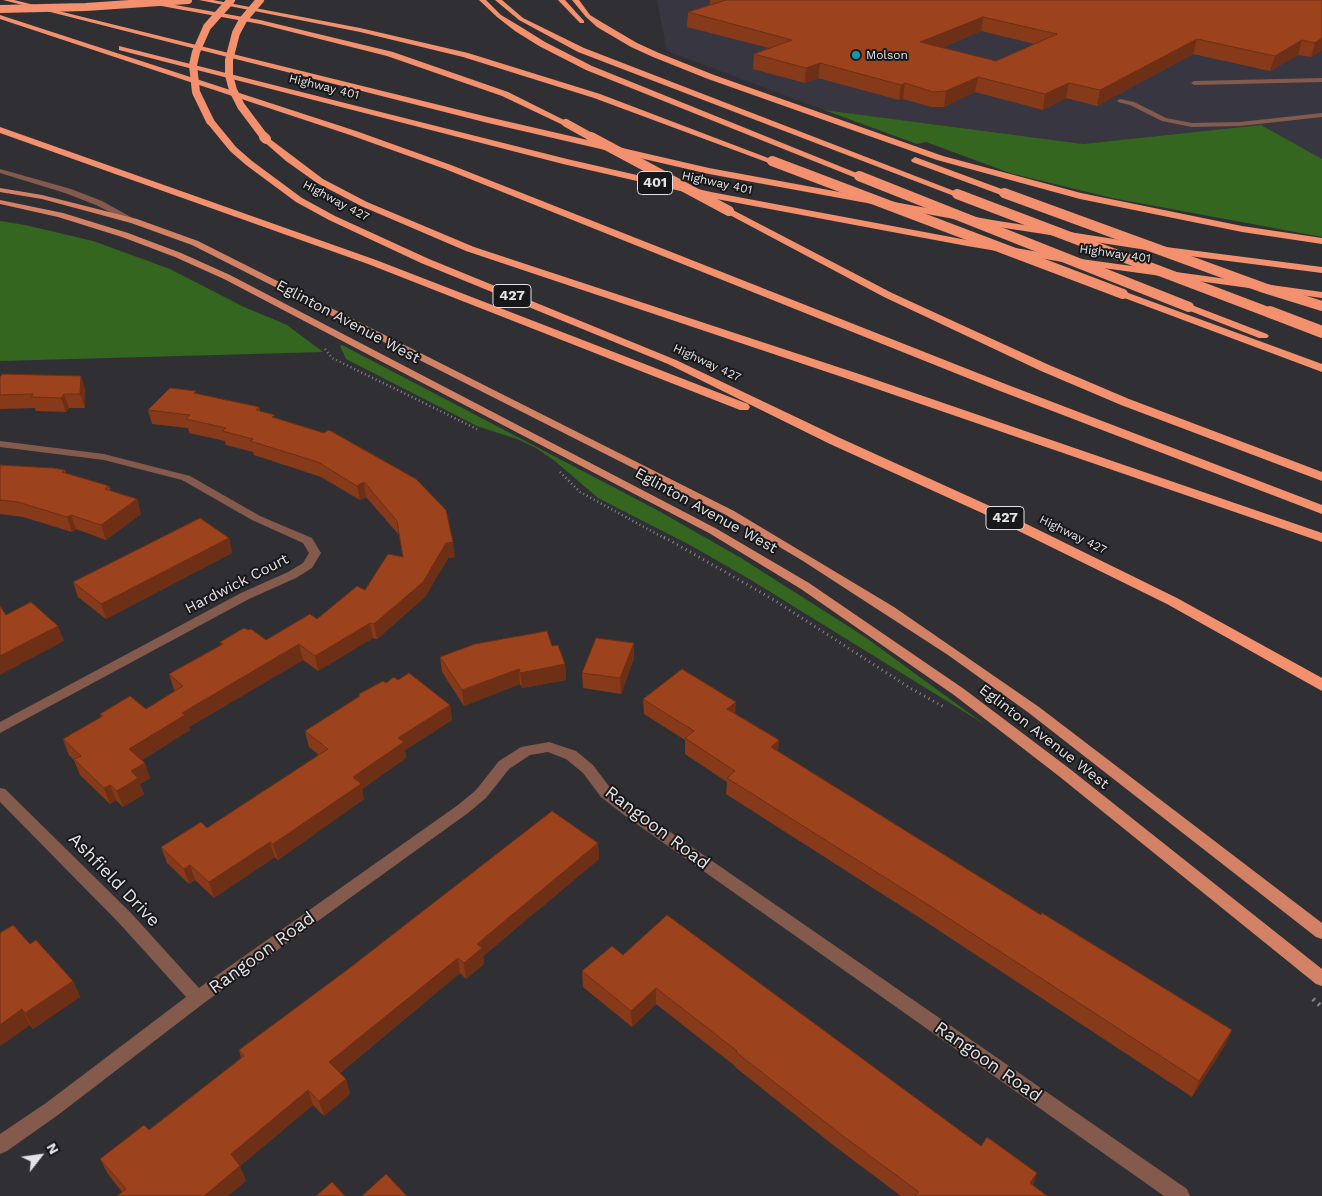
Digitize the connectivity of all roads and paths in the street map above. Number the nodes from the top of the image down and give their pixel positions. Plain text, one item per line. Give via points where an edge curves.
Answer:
1 (6, 0) edge
2 (137, 0) edge
3 (188, 0) edge
4 (202, 0) edge
5 (231, 0) edge
6 (260, 0) edge
7 (482, 0) edge
8 (498, 0) edge
9 (561, 0) edge
10 (575, 0) edge
11 (0, 9) edge
12 (0, 17) edge
13 (1322, 80) edge
14 (1194, 83) dead end
15 (1120, 101) dead end
16 (1322, 115) edge
17 (0, 130) edge
18 (866, 142) dead end
19 (903, 155) dead end
20 (0, 171) edge
21 (0, 190) edge
22 (0, 202) edge
23 (134, 221) junction
24 (1322, 241) edge
25 (1322, 270) edge
26 (1322, 295) edge
27 (1322, 306) edge
28 (1322, 332) edge
29 (1322, 360) edge
30 (343, 362) dead end
31 (1322, 368) edge
32 (485, 432) dead end
33 (834, 440) junction
34 (0, 444) edge
35 (554, 466) dead end
36 (1322, 476) edge
37 (1322, 510) edge
38 (1322, 538) edge
39 (1322, 685) edge
40 (950, 711) dead end
41 (0, 728) edge
42 (0, 793) edge
43 (1322, 932) edge
44 (1322, 979) edge
45 (1307, 994) dead end
46 (198, 998) junction
47 (1322, 1006) edge
48 (0, 1145) edge
49 (1180, 1196) edge

1 - 25 highway, Highway 401 / 401 via 709,171 992,223
2 - 36 highway, bridge via 260,22 390,54 505,94 566,123 888,295 1125,402
3 - 11 highway, bridge
4 - 31 highway, bridge via 360,30 474,57 597,96
5 - 33 highway, Highway 427 / 427, bridge via 200,39 193,65 196,92 210,121 233,149 299,200 425,261 672,362
6 - 38 highway, bridge via 236,32 229,60 229,75 241,106 266,139 289,159 320,181 364,204 470,249
7 - 29 highway, bridge via 518,29 589,68
8 - 28 highway, bridge via 522,19 580,50
9 - 18 highway via 591,29 627,50
10 - 24 highway via 600,25 656,56 931,155 1155,212
12 - 26 highway, Highway 401 / 401 via 566,162 711,195 986,246
12 - 37 highway via 448,167 1004,388
13 - 14 street
15 - 16 street via 1132,103 1164,120 1192,125 1240,124
17 - 33 highway via 372,262
19 - 27 highway, bridge via 1264,288
20 - 23 street via 68,191
21 - 23 main road, Eglinton Avenue West via 42,197
22 - 44 main road, Eglinton Avenue West via 60,215 125,235 218,273 713,531 805,586 959,692
23 - 43 main road, Eglinton Avenue West via 195,243 245,266 730,513 807,558 890,610 1034,710
30 - 32 path
33 - 39 highway, Highway 427 / 427 via 1070,550 1193,612
34 - 41 street, Hardwick Court via 104,457 186,478 256,518 308,541 315,553 308,565 292,574 244,596
35 - 40 path via 580,492 602,506 774,600
42 - 46 street, Ashfield Drive via 125,918
45 - 47 path
46 - 48 street, Rangoon Road
46 - 49 street, Rangoon Road via 463,809 481,794 504,765 526,750 549,747 571,755 588,769 606,793 629,811

